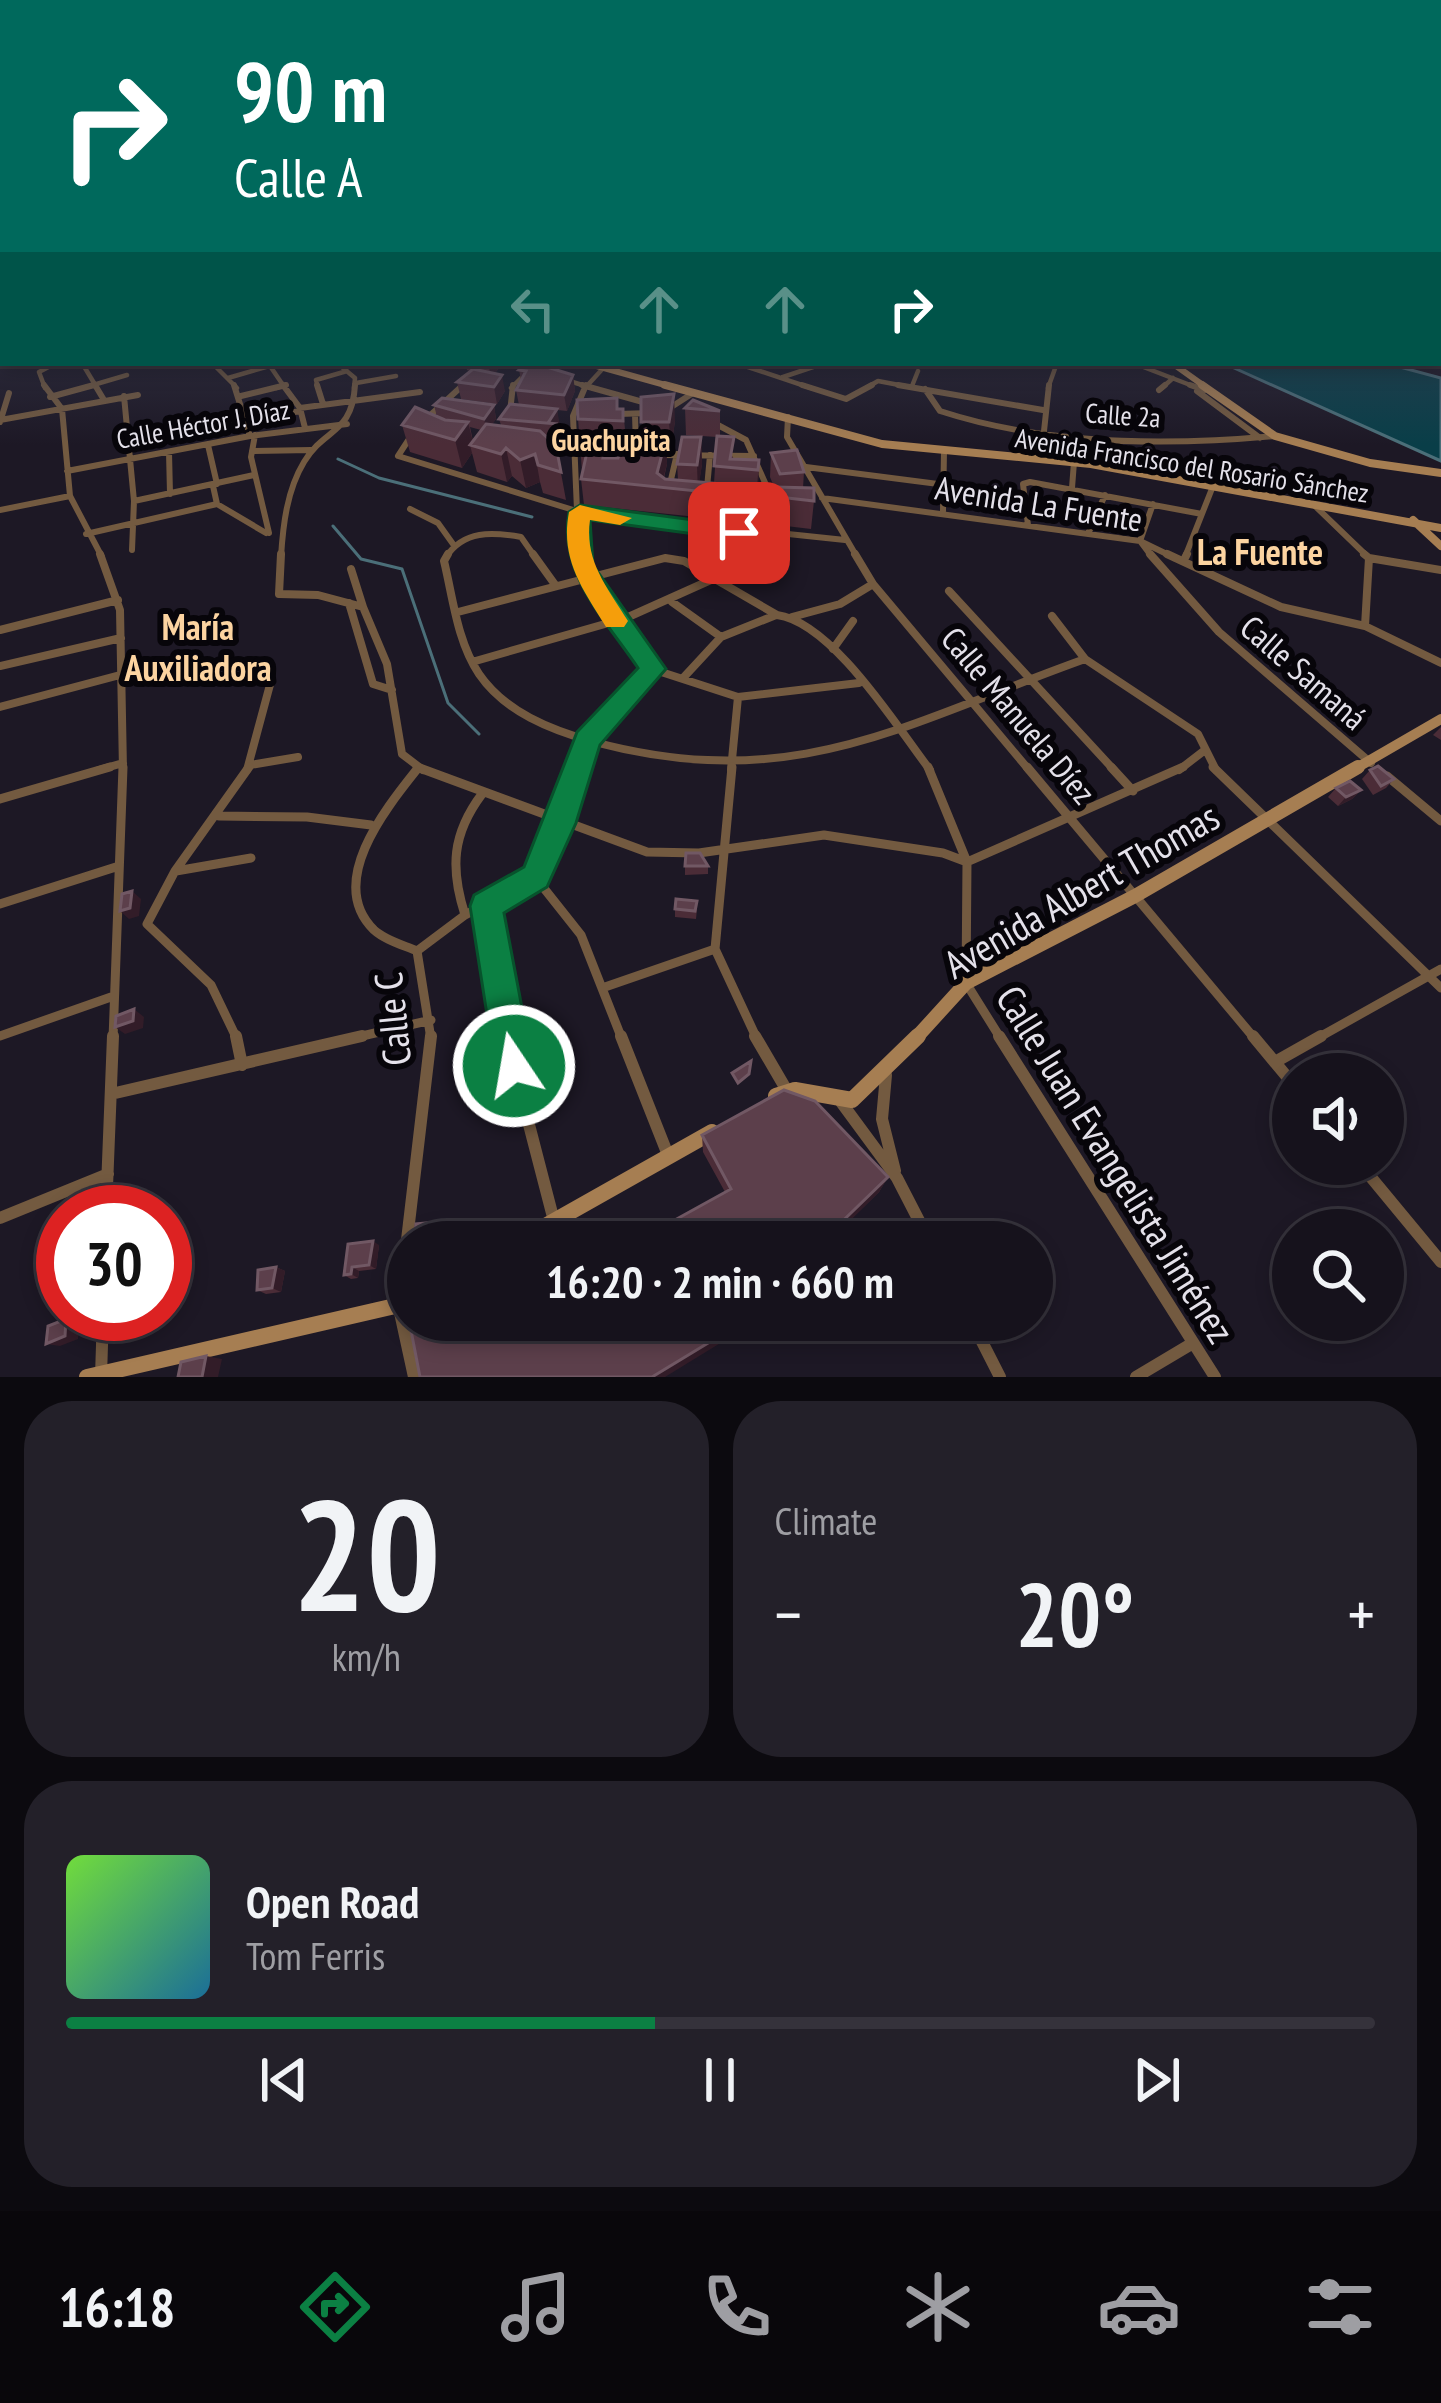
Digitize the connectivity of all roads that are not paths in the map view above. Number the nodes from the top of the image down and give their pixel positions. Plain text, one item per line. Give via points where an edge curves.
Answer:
1 (47, 366) edge
2 (84, 366) edge
3 (215, 366) edge
4 (263, 366) edge
5 (271, 366) edge
6 (341, 366) edge
7 (517, 366) edge
8 (603, 366) edge
9 (607, 366) edge
10 (607, 366) edge
11 (745, 366) edge
12 (817, 366) edge
13 (1056, 366) edge
14 (1141, 366) edge
15 (1176, 366) edge
16 (531, 370) junction
17 (347, 371) junction
18 (918, 371) dead end
19 (547, 374) edge
20 (1188, 374) junction
21 (127, 375) dead end
22 (395, 376) dead end
23 (229, 378) junction
24 (782, 378) junction
25 (1173, 378) junction
26 (562, 379) edge
27 (356, 383) junction
28 (95, 385) junction
29 (286, 385) junction
30 (586, 385) junction
31 (462, 386) edge
32 (912, 386) junction
33 (925, 389) junction
34 (1159, 390) dead end
35 (1203, 391) junction
36 (420, 392) dead end
37 (9, 393) dead end
38 (693, 393) junction
39 (138, 395) dead end
40 (241, 395) junction
41 (124, 396) junction
42 (49, 398) junction
43 (353, 399) junction
44 (104, 400) junction
45 (323, 404) junction
46 (443, 404) junction
47 (465, 406) edge
48 (488, 408) edge
49 (62, 409) junction
50 (300, 409) junction
51 (669, 410) junction
52 (1043, 410) junction
53 (511, 411) junction
54 (524, 412) edge
55 (635, 414) junction
56 (614, 415) edge
57 (568, 416) junction
58 (593, 416) edge
59 (691, 417) edge
60 (788, 418) junction
61 (248, 420) junction
62 (0, 421) edge
63 (423, 422) junction
64 (434, 422) edge
65 (712, 423) edge
66 (347, 424) junction
67 (305, 428) junction
68 (499, 428) edge
69 (1044, 431) junction
70 (253, 436) junction
71 (1275, 436) junction
72 (1261, 438) junction
73 (126, 442) junction
74 (208, 445) junction
75 (314, 450) junction
76 (252, 451) junction
77 (944, 451) junction
78 (169, 452) junction
79 (677, 454) junction
80 (555, 455) edge
81 (655, 455) edge
82 (710, 455) junction
83 (636, 456) edge
84 (754, 456) junction
85 (571, 457) junction
86 (593, 457) edge
87 (126, 459) junction
88 (476, 462) edge
89 (1074, 462) junction
90 (804, 467) junction
91 (67, 471) junction
92 (1441, 473) edge
93 (254, 475) junction
94 (464, 478) junction
95 (215, 485) junction
96 (943, 486) junction
97 (1213, 486) junction
98 (1072, 488) junction
99 (170, 494) junction
100 (1024, 495) junction
101 (1105, 495) junction
102 (70, 496) junction
103 (670, 498) edge
104 (134, 501) junction
105 (706, 501) edge
106 (819, 501) junction
107 (217, 504) junction
108 (1153, 504) junction
109 (747, 505) edge
110 (780, 505) edge
111 (1314, 505) junction
112 (767, 506) junction
113 (410, 509) dead end
114 (0, 511) edge
115 (943, 511) junction
116 (580, 512) junction
117 (1202, 514) junction
118 (1413, 520) junction
119 (133, 524) junction
120 (1028, 525) junction
121 (1441, 525) edge
122 (269, 533) junction
123 (757, 534) junction
124 (1088, 534) junction
125 (86, 535) junction
126 (846, 541) junction
127 (1140, 541) junction
128 (281, 543) junction
129 (453, 544) junction
130 (1441, 546) edge
131 (132, 550) dead end
132 (1369, 558) junction
133 (1184, 560) junction
134 (351, 569) dead end
135 (1441, 570) edge
136 (715, 578) junction
137 (594, 581) junction
138 (873, 584) junction
139 (556, 586) junction
140 (949, 590) dead end
141 (118, 600) junction
142 (672, 602) junction
143 (350, 603) junction
144 (363, 607) junction
145 (458, 612) junction
146 (777, 615) junction
147 (1052, 616) dead end
148 (792, 617) junction
149 (854, 621) dead end
150 (616, 622) junction
151 (1365, 626) junction
152 (0, 631) edge
153 (721, 637) junction
154 (121, 638) junction
155 (833, 649) junction
156 (1085, 659) junction
157 (472, 662) junction
158 (1441, 663) edge
159 (0, 666) edge
160 (652, 669) junction
161 (121, 675) junction
162 (684, 677) junction
163 (1030, 677) junction
164 (271, 681) dead end
165 (859, 683) junction
166 (392, 690) junction
167 (738, 697) junction
168 (970, 704) junction
169 (0, 706) edge
170 (1441, 719) edge
171 (897, 729) junction
172 (587, 740) junction
173 (1205, 750) junction
174 (298, 757) dead end
175 (1368, 760) junction
176 (123, 763) junction
177 (731, 764) junction
178 (250, 765) junction
179 (418, 769) junction
180 (1133, 791) junction
181 (482, 794) junction
182 (0, 799) edge
183 (217, 816) junction
184 (1071, 818) junction
185 (1268, 821) junction
186 (1441, 821) edge
187 (560, 823) junction
188 (372, 825) junction
189 (723, 849) junction
190 (251, 858) dead end
191 (967, 862) junction
192 (119, 866) junction
193 (175, 871) junction
194 (535, 877) junction
195 (1135, 896) junction
196 (0, 904) edge
197 (486, 906) junction
198 (465, 915) junction
199 (715, 950) junction
200 (417, 951) junction
201 (1441, 969) edge
202 (1429, 976) junction
203 (966, 983) junction
204 (604, 987) junction
205 (1441, 988) edge
206 (111, 997) junction
207 (431, 1020) junction
208 (0, 1036) edge
209 (1291, 1053) edge
210 (895, 1058) junction
211 (1272, 1058) edge
212 (242, 1065) junction
213 (787, 1090) junction
214 (111, 1094) junction
215 (840, 1101) junction
216 (751, 1110) edge
217 (730, 1121) edge
218 (669, 1156) junction
219 (108, 1174) junction
220 (897, 1178) junction
221 (107, 1185) edge
222 (1377, 1185) edge
223 (0, 1219) edge
224 (414, 1221) edge
225 (554, 1221) joint
226 (920, 1221) edge
227 (1441, 1262) edge
228 (387, 1310) edge
229 (100, 1341) edge
230 (409, 1341) edge
231 (981, 1341) edge
232 (1193, 1343) junction
233 (96, 1375) edge
234 (414, 1377) edge
235 (1000, 1377) edge
236 (1136, 1377) edge
237 (1215, 1377) edge

1 - 42 street via 41,368
2 - 28 street
3 - 23 street
4 - 23 street
5 - 29 street
6 - 17 street
7 - 16 street
8 - 30 street
9 - 38 main road, Avenida Francisco del Rosario Sánchez
10 - 60 main road, Avenida Francisco del Rosario Sánchez
11 - 24 street
12 - 24 street
13 - 52 street
14 - 25 street
15 - 20 main road
16 - 19 street
16 - 53 street via 511,386
17 - 27 street
17 - 45 street via 316,380
18 - 32 street
20 - 25 main road
20 - 35 main road
21 - 28 street
22 - 27 street
23 - 40 street
24 - 32 street via 846,399 875,381
25 - 34 street
25 - 35 street
26 - 30 street
27 - 43 street
28 - 42 street
28 - 44 street
29 - 40 street
29 - 50 street
30 - 51 street
30 - 57 street
31 - 46 street
32 - 33 street
33 - 52 street
33 - 69 street, Calle 2a via 941,411
35 - 71 main road
35 - 72 street
36 - 43 street
37 - 62 street
38 - 51 street
38 - 60 main road, Avenida Francisco del Rosario Sánchez
39 - 41 street
40 - 61 street
41 - 44 street
41 - 73 street
42 - 49 street
43 - 45 street
43 - 66 street
44 - 49 street
45 - 50 street
46 - 47 street
46 - 63 street
48 - 53 street
49 - 62 street
49 - 91 street
50 - 61 street
50 - 67 street
51 - 55 street
51 - 59 street
52 - 69 street
53 - 54 street
53 - 68 street
55 - 56 street
55 - 83 street
57 - 58 street
57 - 85 street
60 - 77 main road, Avenida Francisco del Rosario Sánchez
60 - 90 street, Calle Manuela Díez via 787,436
60 - 118 main road, Avenida Francisco del Rosario Sánchez via 893,442 1055,456
61 - 70 street
61 - 73 street
63 - 64 street
63 - 94 street via 397,454
65 - 84 street via 740,433
66 - 67 street, Calle Héctor J. Díaz
66 - 75 street
67 - 70 street, Calle Héctor J. Díaz
69 - 72 street, Calle 2a
70 - 74 street, Calle Héctor J. Díaz
70 - 76 street
71 - 72 street, Calle 2a
71 - 92 main road
73 - 87 street
74 - 78 street, Calle Héctor J. Díaz
74 - 95 street
75 - 76 street
75 - 128 street via 297,477
76 - 93 street
77 - 89 main road, Avenida Francisco del Rosario Sánchez
77 - 96 street
78 - 87 street, Calle Héctor J. Díaz
78 - 99 street
79 - 81 street
79 - 82 street
79 - 103 street
80 - 85 street
82 - 84 street
82 - 105 street
84 - 112 street via 771,496
85 - 86 street
85 - 116 street
87 - 91 street, Calle Héctor J. Díaz
87 - 104 street
88 - 94 street
89 - 97 main road, Avenida Francisco del Rosario Sánchez
89 - 98 street
90 - 96 street
90 - 106 street, Calle Manuela Díez
91 - 102 street
93 - 95 street
93 - 122 street
94 - 116 street
95 - 99 street
95 - 107 street
96 - 100 street
96 - 115 street
97 - 111 main road, Avenida Francisco del Rosario Sánchez
97 - 117 street
98 - 100 street via 1030,482
98 - 101 street
99 - 104 street
100 - 120 street
101 - 108 street
101 - 124 street
102 - 114 street
102 - 125 street
104 - 119 street
106 - 115 street, Avenida La Fuente
106 - 126 street, Calle Manuela Díez
107 - 119 street
107 - 122 street
108 - 117 street
108 - 127 street
109 - 112 street
110 - 112 street
111 - 118 main road, Avenida Francisco del Rosario Sánchez
111 - 132 street
112 - 123 street
113 - 129 street via 438,523
115 - 120 street, Avenida La Fuente
116 - 123 street
116 - 137 street via 581,566
117 - 133 street
118 - 121 main road, Avenida Francisco del Rosario Sánchez
118 - 130 main road
119 - 125 street
119 - 131 street
120 - 124 street, Avenida La Fuente
122 - 128 street
123 - 126 street
124 - 127 street, Avenida La Fuente
125 - 141 street
126 - 138 street, Calle Manuela Díez
127 - 133 street, Avenida La Fuente
127 - 175 street, Calle Samaná via 1193,606
128 - 143 street via 282,596
129 - 139 street via 492,532 528,540
129 - 145 street via 444,561
132 - 135 street
132 - 151 street
133 - 151 street, Avenida La Fuente via 1281,608
134 - 144 street
136 - 137 street via 665,558
136 - 142 street
136 - 146 street
137 - 139 street
137 - 150 street
138 - 148 street via 840,604
138 - 168 street, Calle Manuela Díez
139 - 145 street
140 - 163 street
141 - 152 street
141 - 154 street
142 - 150 street
142 - 153 street
143 - 144 street
143 - 166 street via 373,684
144 - 166 street
145 - 157 street
146 - 148 street
146 - 153 street
147 - 156 street
148 - 155 street
149 - 155 street
150 - 157 street
150 - 160 street
151 - 158 street, Avenida La Fuente
153 - 162 street
154 - 159 street
154 - 161 street
155 - 165 street
156 - 163 street
156 - 173 street via 1175,714
157 - 172 street via 514,708
160 - 162 street
160 - 172 street
161 - 169 street
161 - 176 street
162 - 167 street
163 - 168 street
163 - 180 street
164 - 178 street
165 - 167 street
165 - 171 street
166 - 179 street via 401,754
167 - 177 street
168 - 171 street
168 - 184 street, Calle Manuela Díez
170 - 175 main road, Avenida Albert Thomas
171 - 177 street via 837,751
171 - 191 street via 932,772
172 - 177 street
172 - 187 street
173 - 180 street
173 - 185 street
174 - 178 street
175 - 185 main road, Avenida Albert Thomas
175 - 186 street, Calle Samaná
176 - 182 street
176 - 192 street
177 - 189 street
178 - 183 street
179 - 181 street
179 - 188 street, Calle C
180 - 184 street
181 - 187 street
181 - 198 street via 451,847
183 - 188 street
183 - 193 street
184 - 191 street
184 - 195 street, Calle Manuela Díez
185 - 195 main road, Avenida Albert Thomas
185 - 202 street
187 - 189 street via 647,852
187 - 194 street
188 - 200 street, Calle C via 359,883 362,912 375,931
189 - 191 street via 848,836
189 - 199 street
190 - 193 street
191 - 203 street
192 - 196 street
192 - 206 street
193 - 212 street via 147,924 173,940 236,1021
194 - 197 street
194 - 204 street via 580,935
195 - 203 main road, Avenida Albert Thomas
195 - 211 street, Calle Manuela Díez
197 - 198 street
197 - 225 street via 504,1027
198 - 200 street
199 - 204 street
199 - 213 street
200 - 207 street, Calle C
201 - 202 street
202 - 205 street
202 - 209 street
203 - 210 main road, Avenida Albert Thomas
203 - 232 street, Calle Juan Evangelista Jiménez
204 - 218 street
206 - 208 street
206 - 214 street
207 - 212 street
207 - 224 street, Calle C
210 - 215 main road, Avenida Albert Thomas via 866,1091
210 - 220 street via 881,1097
212 - 214 street
213 - 215 main road
213 - 216 main road
214 - 219 street
215 - 220 street
217 - 218 main road
218 - 225 main road
219 - 221 street
219 - 223 street
220 - 226 street
222 - 227 street
228 - 233 main road
229 - 233 street
230 - 234 street, Calle C
231 - 235 street
232 - 236 street
232 - 237 street, Calle Juan Evangelista Jiménez

